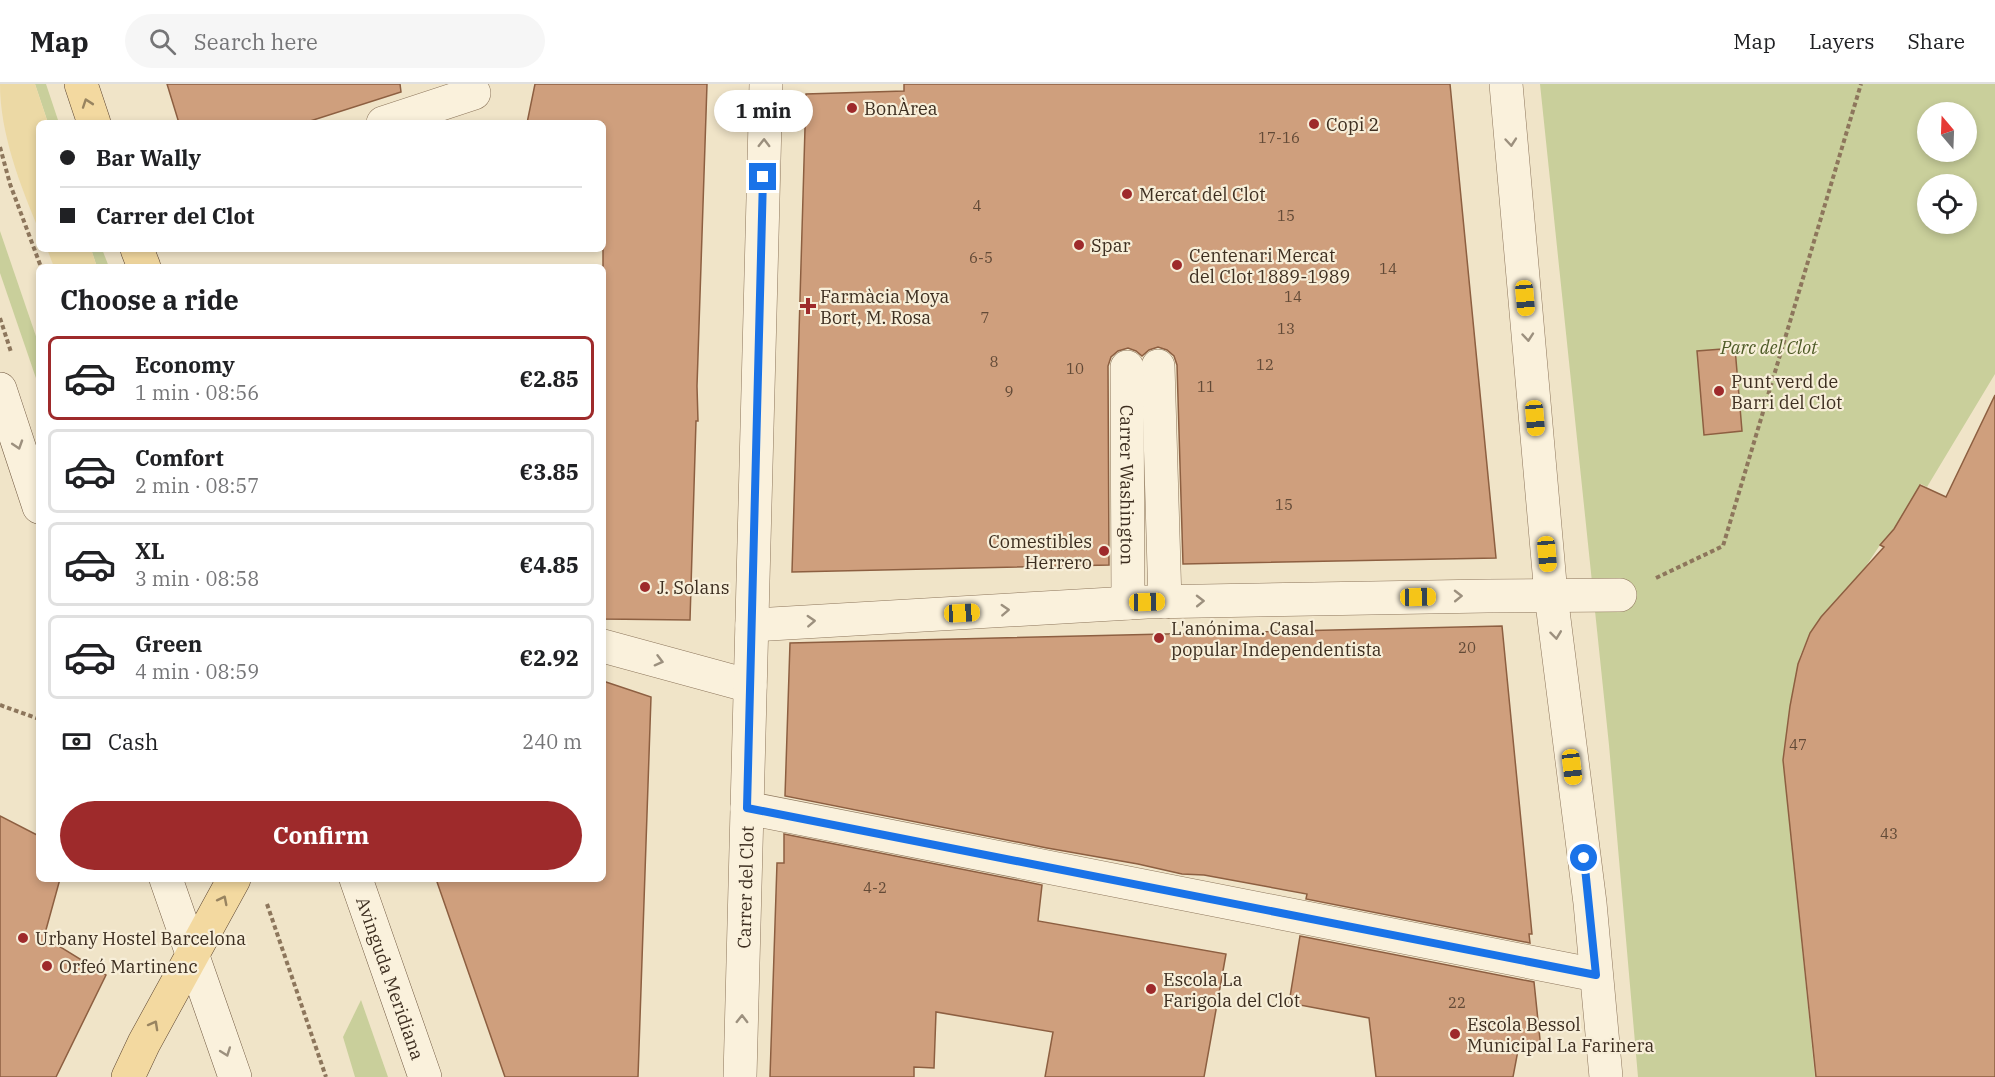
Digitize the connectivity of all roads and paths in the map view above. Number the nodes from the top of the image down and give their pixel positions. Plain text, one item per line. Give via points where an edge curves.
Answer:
1 (81, 84) edge
2 (765, 84) edge
3 (1506, 84) edge
4 (1861, 84) edge
5 (474, 93) dead end
6 (93, 120) edge
7 (393, 120) edge
8 (0, 147) edge
9 (40, 264) edge
10 (0, 389) edge
11 (36, 498) edge
12 (1551, 595) junction
13 (1620, 596) joint
14 (1165, 602) junction
15 (1128, 603) junction
16 (752, 625) junction
17 (606, 647) edge
18 (750, 686) junction
19 (0, 705) edge
20 (36, 718) edge
21 (747, 808) junction
22 (167, 882) edge
23 (232, 882) edge
24 (357, 882) edge
25 (268, 906) dead end
26 (193, 957) junction
27 (1596, 975) junction
28 (128, 1077) edge
29 (235, 1077) edge
30 (326, 1077) edge
31 (425, 1077) edge
32 (740, 1077) edge
33 (1606, 1077) edge

6 -> 1 main road
16 -> 2 street, Carrer del Clot
3 -> 12 street
4 - 13 path via 1723,546
5 - 7 street
8 - 9 path
10 -> 11 street
12 - 13 street
14 -> 12 street
12 -> 27 street
14 - 15 street
14 - 15 street, Carrer Washington via 1143,367
16 -> 15 street
16 - 18 street, Carrer del Clot
17 -> 18 street
18 - 21 street, Carrer del Clot
19 - 20 path
21 - 27 street
32 -> 21 street, Carrer del Clot
22 - 26 street
26 -> 23 main road
24 - 31 street, Avinguda Meridiana
25 - 30 path
28 -> 26 main road
26 -> 29 street
27 - 33 street

